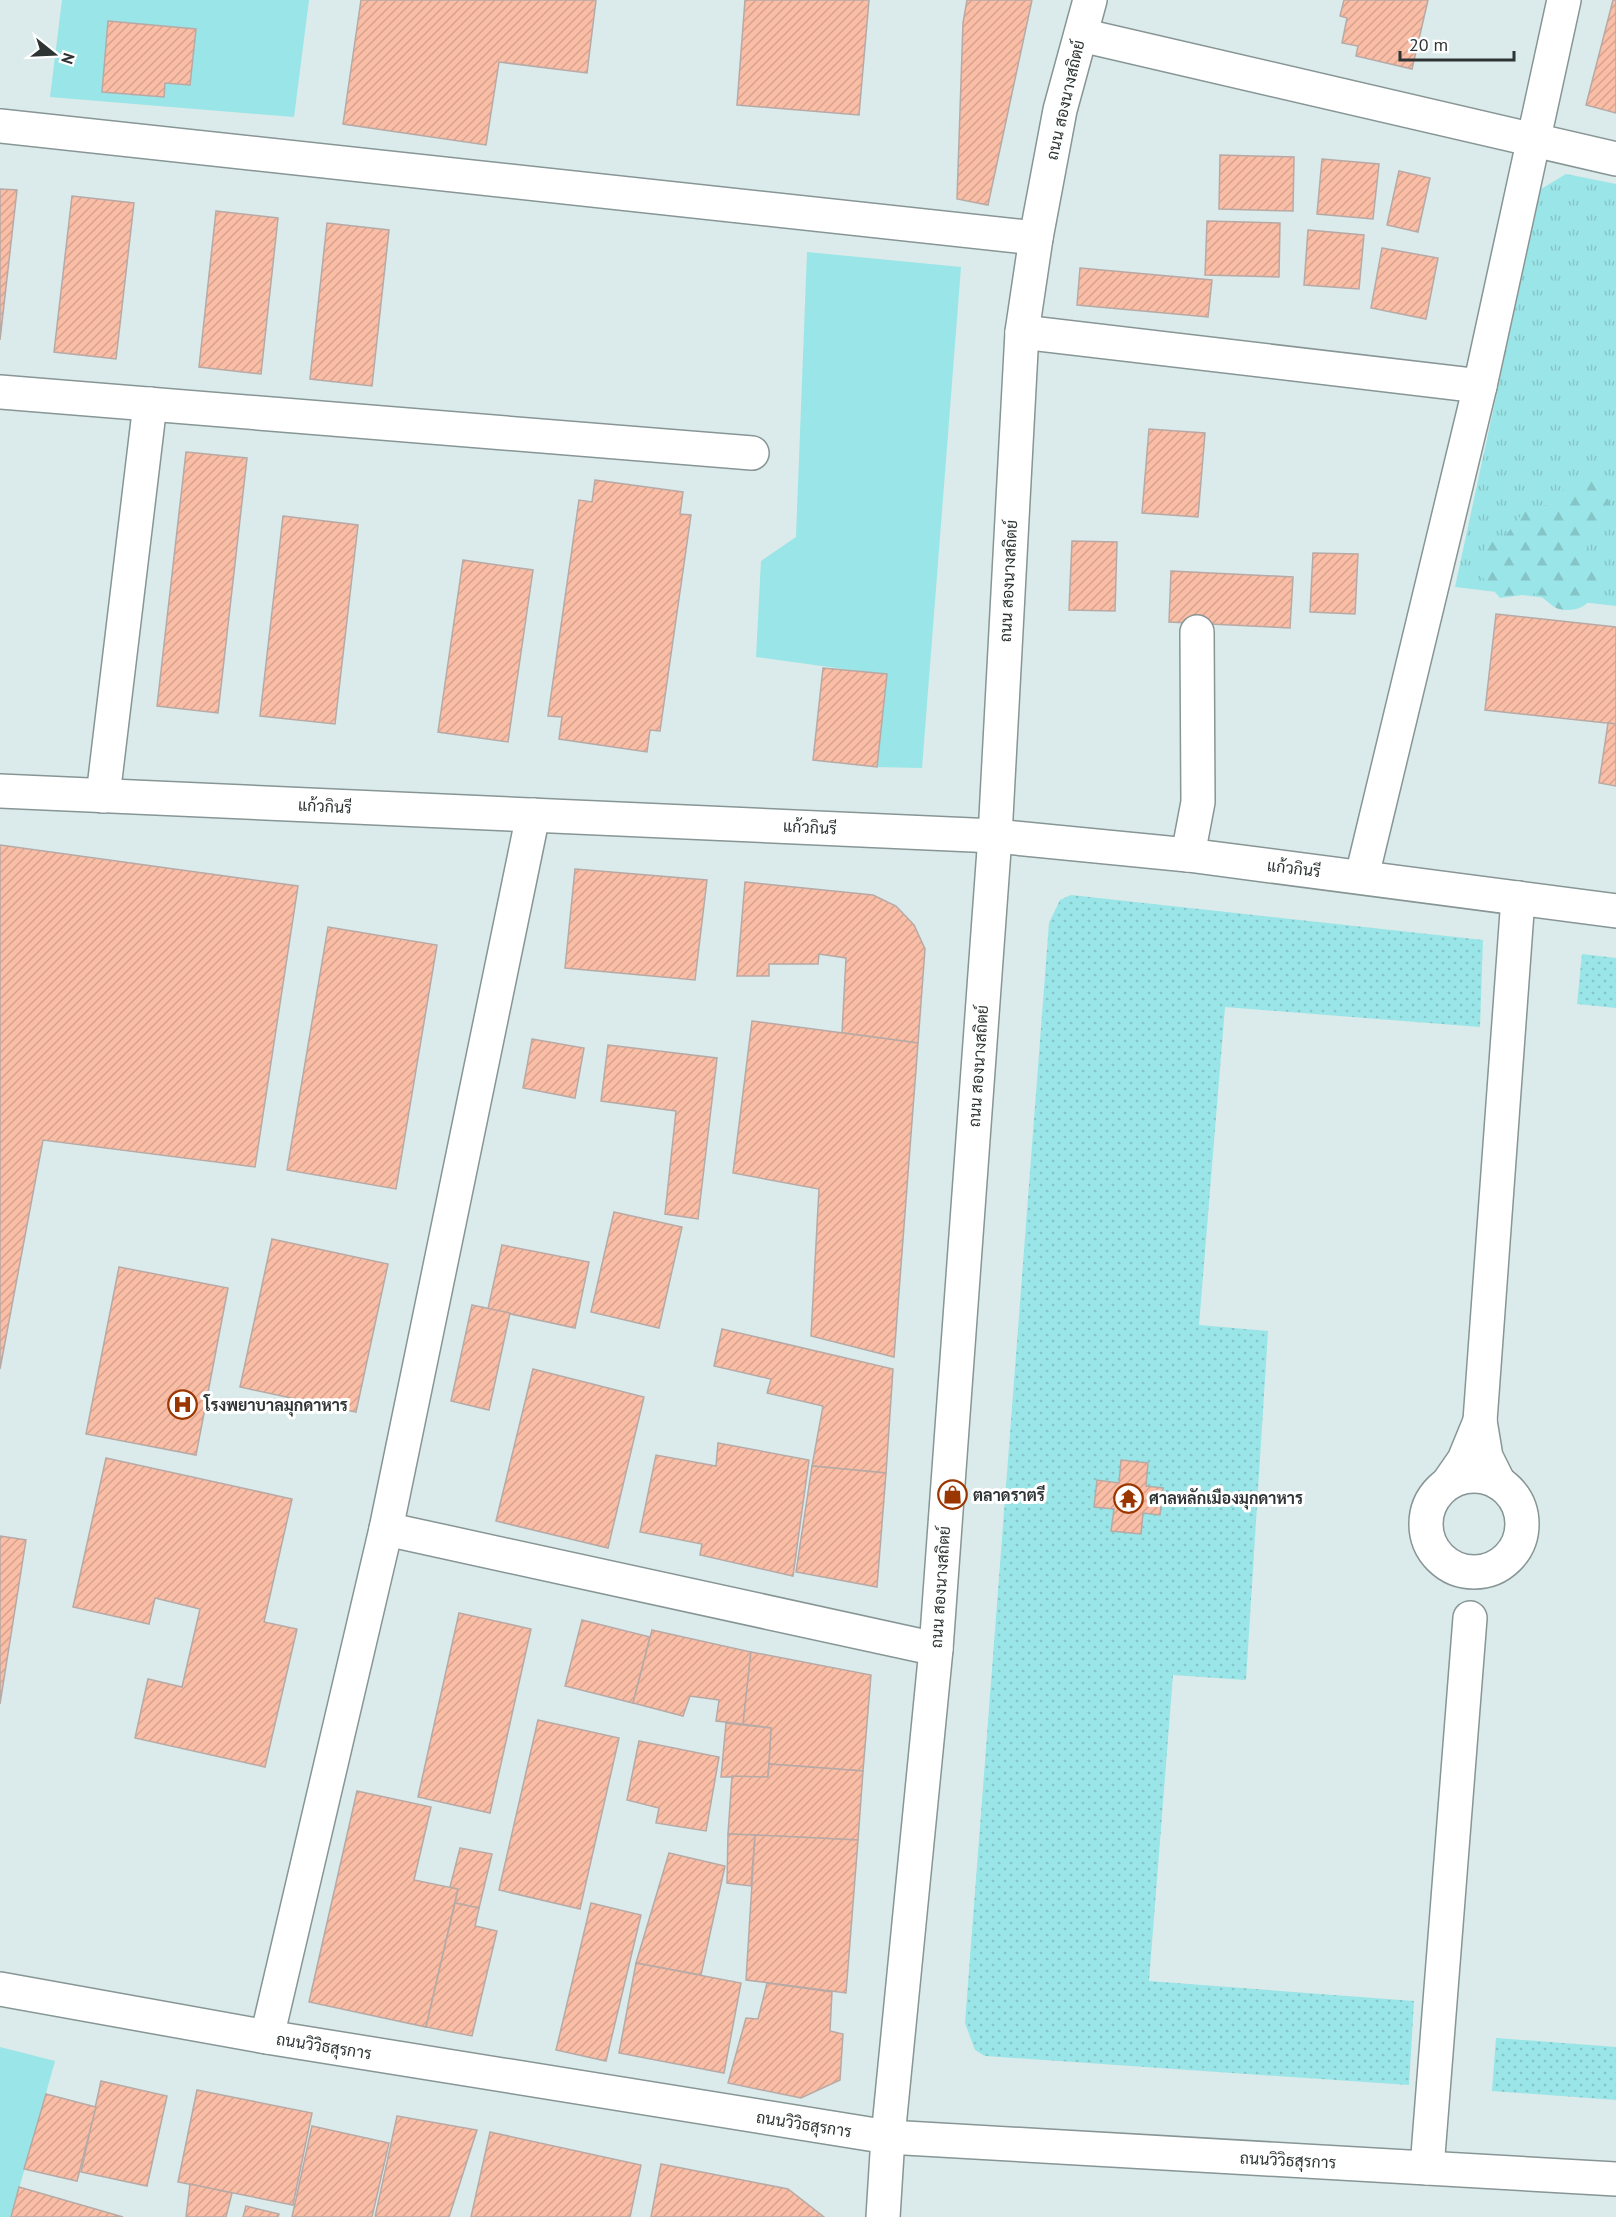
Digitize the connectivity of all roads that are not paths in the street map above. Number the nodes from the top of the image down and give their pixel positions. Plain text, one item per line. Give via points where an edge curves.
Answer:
1 (1090, 0) edge
2 (1564, 0) edge
3 (1081, 35) junction
4 (0, 126) edge
5 (1533, 142) junction
6 (1616, 159) edge
7 (1036, 238) junction
8 (1022, 332) junction
9 (1480, 386) junction
10 (0, 392) edge
11 (150, 404) junction
12 (752, 453) dead end
13 (1197, 632) dead end
14 (0, 791) edge
15 (103, 796) junction
16 (533, 815) junction
17 (995, 836) junction
18 (1188, 855) junction
19 (1362, 876) junction
20 (1518, 898) junction
21 (1616, 911) edge
22 (1480, 1421) junction
23 (1499, 1482) junction
24 (1448, 1483) junction
25 (386, 1529) junction
26 (1447, 1565) junction
27 (1495, 1568) junction
28 (1470, 1618) junction
29 (936, 1648) junction
30 (0, 1989) edge
31 (267, 2037) junction
32 (888, 2137) junction
33 (1427, 2168) junction
34 (1616, 2179) edge
35 (884, 2217) edge

1 - 3 street, ถนน สองนางสถิตย์
2 - 5 street
3 - 5 street
3 - 7 street, ถนน สองนางสถิตย์ via 1060,110
4 - 7 street
5 - 6 street
5 - 9 street
7 - 8 street, ถนน สองนางสถิตย์
8 - 9 street
8 - 17 street, ถนน สองนางสถิตย์
9 - 19 street
10 - 11 street
11 - 12 street
11 - 15 street
13 - 18 street via 1198,802
14 - 15 street, แก้วกินรี
15 - 16 street, แก้วกินรี
16 - 17 street, แก้วกินรี
16 - 25 street
17 - 18 street, แก้วกินรี
17 - 29 street, ถนน สองนางสถิตย์
18 - 19 street, แก้วกินรี
19 - 20 street, แก้วกินรี
20 - 21 street, แก้วกินรี
20 - 22 street
22 - 23 street via 1486,1457
22 - 24 street via 1464,1460
23 - 24 street via 1477,1475 1462,1476
23 - 27 street via 1515,1498 1522,1528 1518,1544
24 - 26 street via 1436,1493 1425,1521 1431,1545
25 - 29 street
25 - 31 street
26 - 27 street via 1478,1573
26 - 28 street via 1462,1586
27 - 28 street via 1481,1589
28 - 33 street
29 - 32 street, ถนน สองนางสถิตย์
30 - 31 street, ถนนวิวิธสุรการ
31 - 32 street, ถนนวิวิธสุรการ
32 - 33 street, ถนนวิวิธสุรการ
32 - 35 street, ถนน สองนางสถิตย์
33 - 34 street, ถนนวิวิธสุรการ

